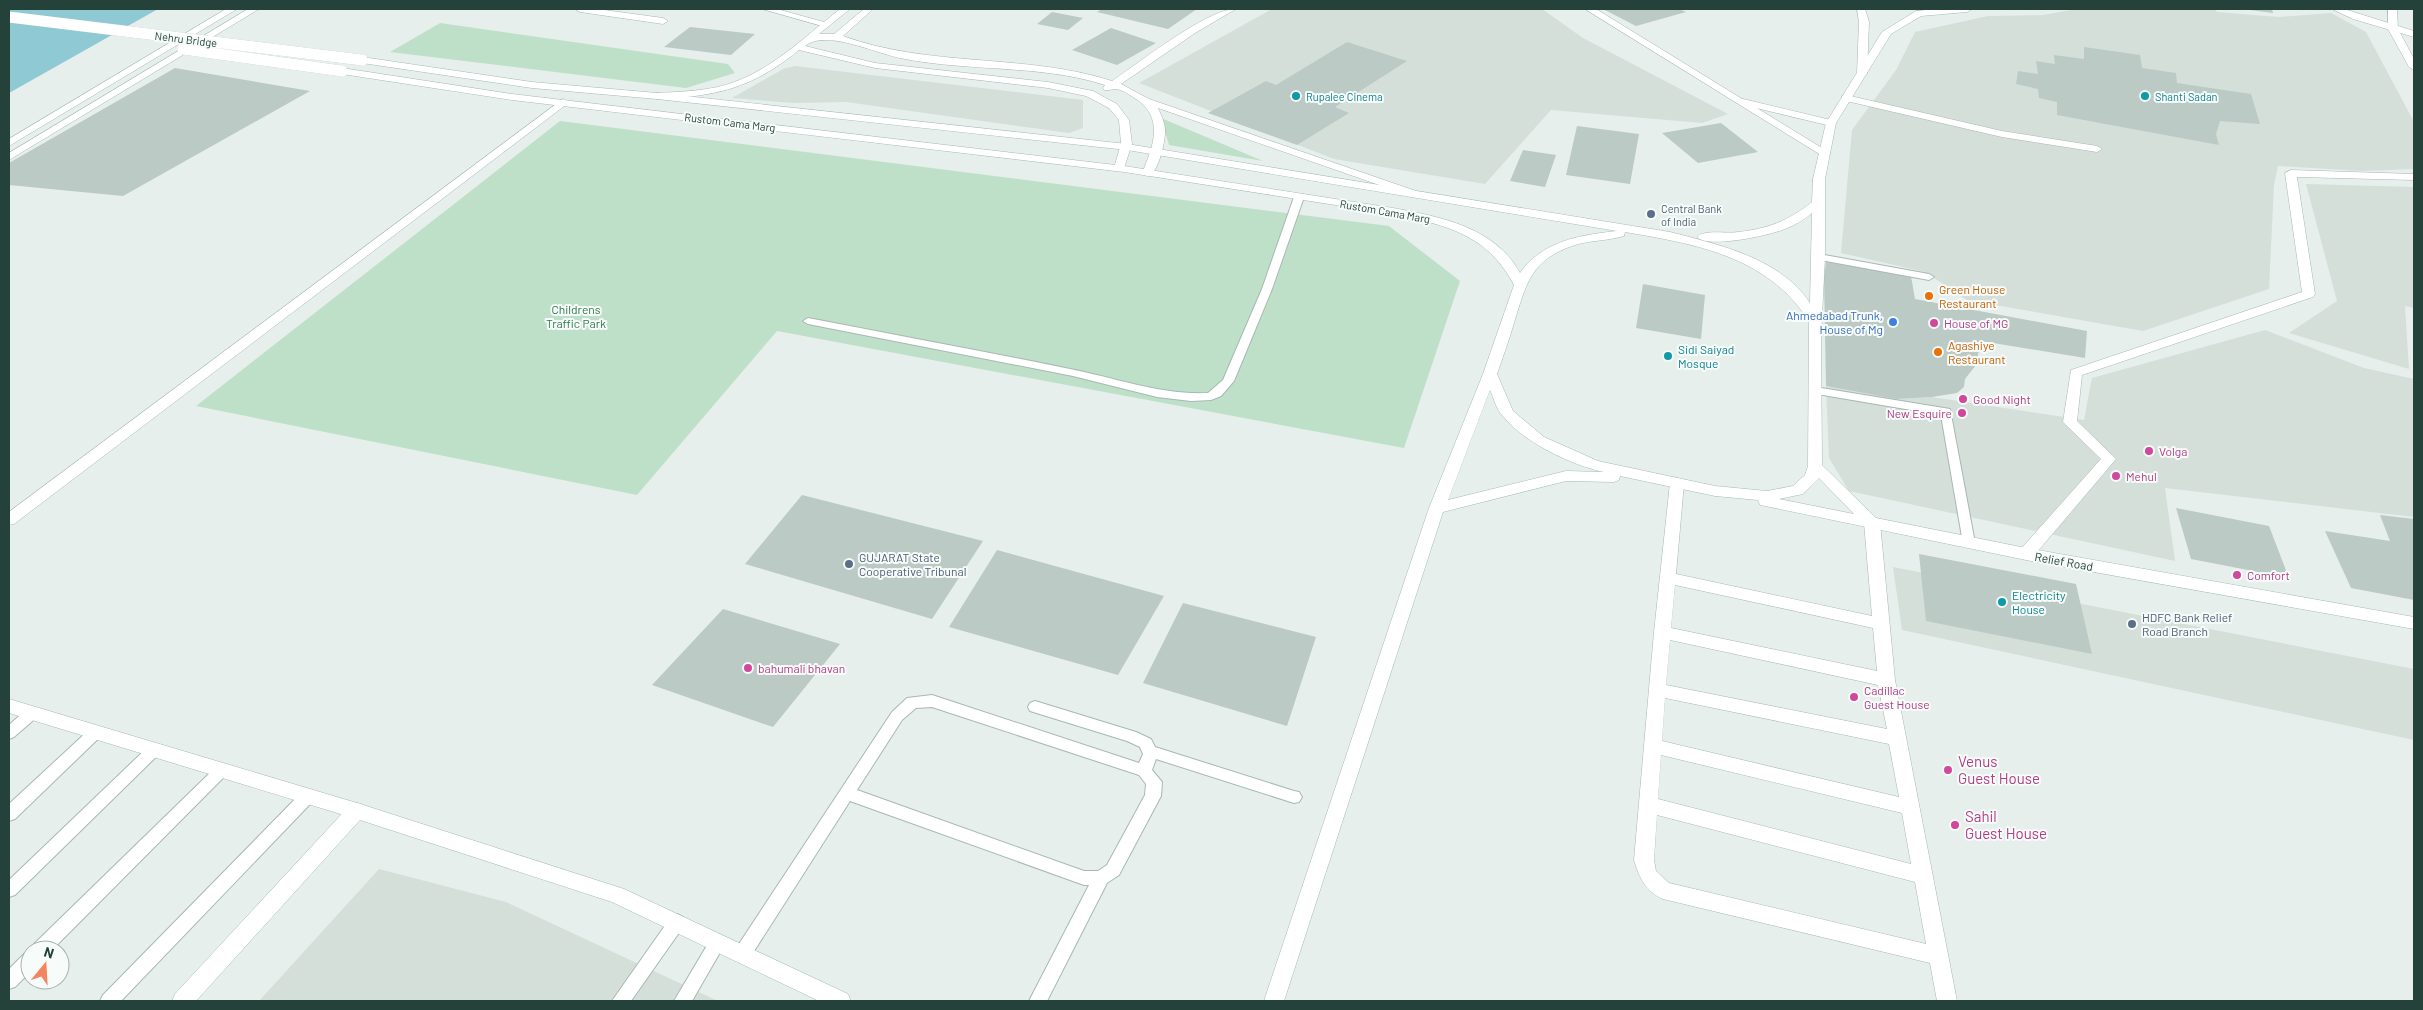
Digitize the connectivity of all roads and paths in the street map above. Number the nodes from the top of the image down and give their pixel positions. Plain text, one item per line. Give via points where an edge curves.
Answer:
1 (232, 9) edge
2 (254, 9) edge
3 (580, 9) edge
4 (767, 9) edge
5 (845, 9) edge
6 (869, 9) edge
7 (1232, 9) edge
8 (1590, 9) edge
9 (1861, 9) edge
10 (1967, 9) edge
11 (2337, 9) edge
12 (2392, 9) edge
13 (9, 18) edge
14 (663, 21) dead end
15 (826, 24) junction
16 (9, 27) edge
17 (2393, 29) junction
18 (2414, 34) edge
19 (836, 37) junction
20 (808, 38) junction
21 (798, 47) junction
22 (362, 60) joint
23 (2414, 66) edge
24 (342, 71) joint
25 (1862, 74) junction
26 (1115, 84) junction
27 (657, 96) junction
28 (1096, 96) junction
29 (1846, 98) junction
30 (1146, 101) junction
31 (563, 102) junction
32 (1743, 102) junction
33 (1831, 123) junction
34 (9, 142) edge
35 (1127, 147) junction
36 (2097, 150) dead end
37 (1157, 152) junction
38 (1825, 153) junction
39 (9, 157) edge
40 (1119, 168) junction
41 (1148, 173) junction
42 (2414, 177) edge
43 (1412, 193) junction
44 (1299, 197) junction
45 (1818, 203) junction
46 (1670, 236) junction
47 (1819, 256) junction
48 (1929, 277) dead end
49 (1520, 285) junction
50 (808, 321) dead end
51 (1816, 321) junction
52 (1490, 374) junction
53 (1815, 391) junction
54 (1815, 466) junction
55 (1677, 483) junction
56 (1715, 491) junction
57 (1437, 508) junction
58 (9, 520) edge
59 (1872, 523) junction
60 (1969, 543) junction
61 (2026, 554) junction
62 (1669, 578) junction
63 (2414, 623) edge
64 (1881, 624) junction
65 (1662, 632) junction
66 (1886, 680) junction
67 (1658, 690) junction
68 (9, 706) edge
69 (1035, 707) dead end
70 (32, 712) junction
71 (96, 732) junction
72 (9, 733) edge
73 (1898, 739) junction
74 (1654, 746) junction
75 (154, 750) junction
76 (1149, 751) junction
77 (222, 770) junction
78 (1144, 771) junction
79 (847, 793) junction
80 (308, 796) junction
81 (1294, 796) dead end
82 (1649, 805) junction
83 (1910, 807) junction
84 (358, 811) junction
85 (9, 814) edge
86 (1923, 876) junction
87 (1101, 878) junction
88 (9, 890) edge
89 (677, 922) junction
90 (50, 940) edge
91 (718, 942) junction
92 (743, 953) junction
93 (1938, 956) junction
94 (20, 970) edge
95 (9, 981) edge
96 (842, 1000) edge
97 (109, 1001) edge
98 (182, 1001) edge
99 (621, 1001) edge
100 (683, 1001) edge
101 (1038, 1001) edge
102 (1274, 1001) edge
103 (1947, 1001) edge

1 - 34 main road
2 - 39 main road
3 - 14 main road
4 - 15 main road
5 - 15 main road
6 - 19 main road
7 - 26 main road via 1192,31
8 - 32 main road
9 - 25 main road via 1864,22
10 - 25 main road via 1919,12 1887,32
11 - 17 main road
12 - 17 main road
13 - 22 main road, Nehru Bridge, bridge
15 - 20 main road
16 - 24 main road, Nehru Bridge, bridge
17 - 18 main road
17 - 23 main road
19 - 20 main road
19 - 26 main road via 900,56 1078,76
20 - 21 main road
21 - 27 main road via 771,68 748,80 694,94
21 - 28 main road via 842,60 1060,87
22 - 27 main road, Rustom Cama Marg via 532,85
24 - 31 main road, Rustom Cama Marg
25 - 29 main road
26 - 28 main road
26 - 30 main road
27 - 35 main road, Rustom Cama Marg
28 - 35 main road via 1114,107 1124,120
29 - 33 main road
29 - 36 main road via 2002,134
30 - 37 main road via 1161,128
30 - 43 main road
31 - 40 main road, Rustom Cama Marg
31 - 58 main road
32 - 33 main road
32 - 38 main road
33 - 38 main road
35 - 37 main road, Rustom Cama Marg
35 - 40 main road
37 - 41 main road
37 - 43 main road, Rustom Cama Marg
38 - 45 main road
40 - 41 main road, Rustom Cama Marg
41 - 44 main road, Rustom Cama Marg
42 - 61 main road via 2291,174 2309,294 2076,373 2070,422 2109,459
43 - 46 main road, Rustom Cama Marg
44 - 49 main road, Rustom Cama Marg via 1430,218 1466,231 1495,247 1512,266
44 - 50 lane via 1267,289 1228,380 1211,397 1163,394
45 - 46 main road via 1794,222 1765,232 1722,238
45 - 47 main road
46 - 49 main road, Rustom Cama Marg via 1626,234 1580,240 1543,255 1529,269
46 - 51 main road, Rustom Cama Marg via 1718,247 1759,265 1791,287
47 - 48 lane
47 - 51 main road
49 - 52 main road
51 - 53 main road
52 - 55 main road via 1507,413 1539,440 1594,465
52 - 57 main road
53 - 54 main road
53 - 60 lane via 1946,412
54 - 56 main road via 1805,485 1787,494 1767,496
54 - 59 main road
55 - 56 main road
55 - 57 main road via 1598,475 1566,476
55 - 62 main road
56 - 59 main road, Relief Road
57 - 102 main road
59 - 60 main road, Relief Road
59 - 64 main road
60 - 61 main road, Relief Road
61 - 63 main road, Relief Road
62 - 64 main road
62 - 65 main road
64 - 66 main road
65 - 66 main road
65 - 67 main road
66 - 73 main road
67 - 73 main road
67 - 74 main road
68 - 70 main road
69 - 76 lane via 1131,736 1146,743
70 - 71 main road
70 - 72 lane
71 - 75 main road
71 - 85 lane
73 - 83 main road
74 - 82 main road
74 - 83 main road
75 - 77 main road
75 - 88 lane
76 - 78 lane
76 - 81 lane
77 - 80 main road
77 - 90 lane
78 - 79 lane via 932,701 912,702 897,716
78 - 87 lane via 1154,782 1153,796 1113,870
79 - 87 lane via 1084,878
79 - 92 lane
80 - 84 main road
80 - 97 lane
82 - 86 main road
82 - 93 main road via 1644,860 1648,875 1662,890
83 - 86 main road
84 - 89 main road via 617,895
84 - 98 main road
86 - 93 main road
87 - 101 lane
89 - 91 main road
89 - 99 lane
91 - 92 main road
91 - 100 lane
92 - 96 main road
93 - 103 main road
94 - 95 lane

